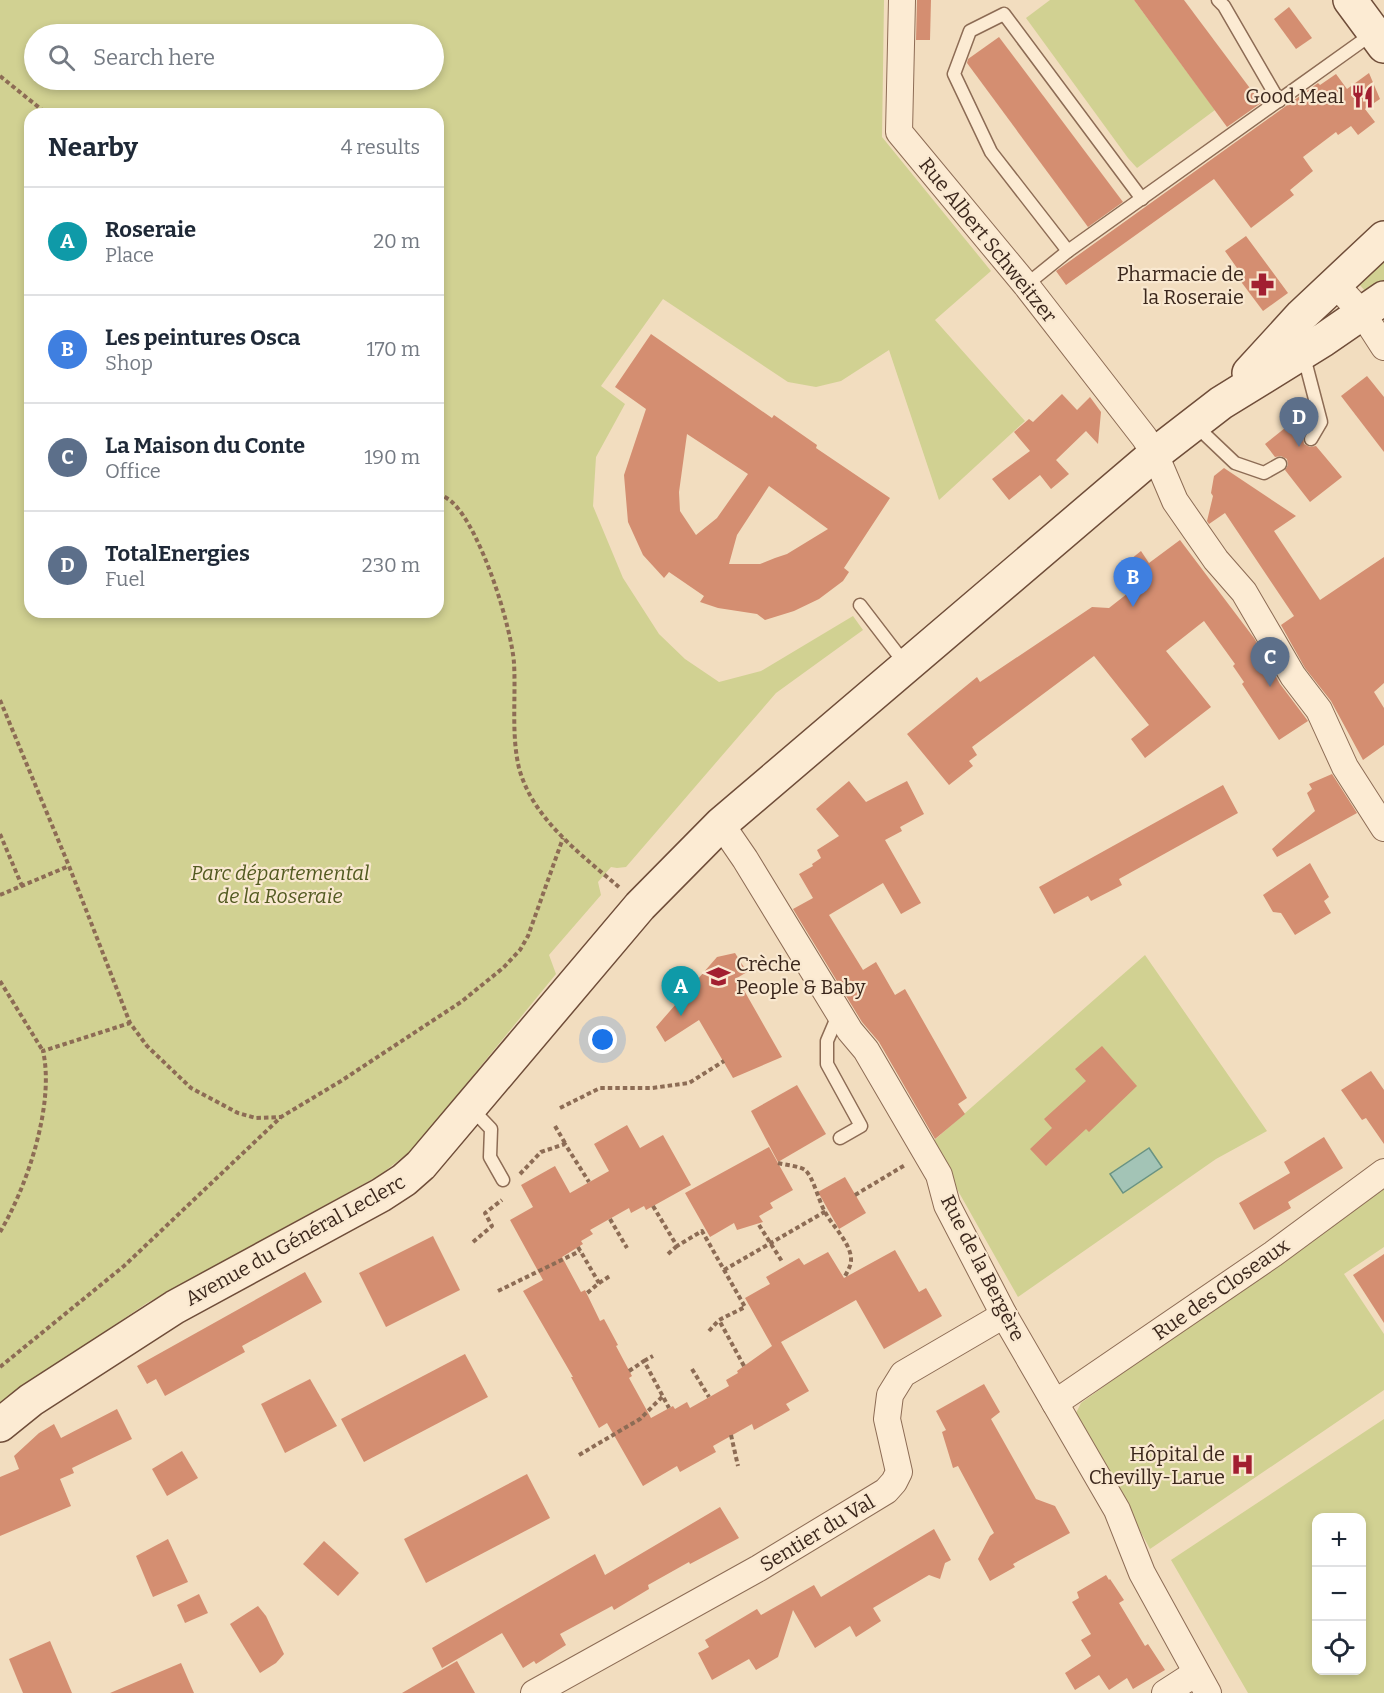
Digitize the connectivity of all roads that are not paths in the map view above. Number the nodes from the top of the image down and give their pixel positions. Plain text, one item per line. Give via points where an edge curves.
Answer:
1 (902, 0) edge
2 (1218, 0) edge
3 (1350, 0) edge
4 (1379, 39) edge
5 (1279, 101) junction
6 (1142, 199) junction
7 (1384, 238) edge
8 (1068, 251) junction
9 (1335, 284) junction
10 (1026, 285) junction
11 (1373, 306) edge
12 (1384, 347) edge
13 (1303, 353) junction
14 (1221, 403) junction
15 (1194, 424) junction
16 (1311, 440) dead end
17 (1155, 454) junction
18 (1280, 464) dead end
19 (860, 605) dead end
20 (906, 665) junction
21 (720, 824) junction
22 (1384, 828) edge
23 (839, 1012) junction
24 (471, 1108) junction
25 (840, 1138) dead end
26 (1384, 1172) edge
27 (503, 1180) dead end
28 (1004, 1315) junction
29 (1055, 1403) junction
30 (0, 1425) edge
31 (1202, 1683) edge
32 (534, 1693) edge
33 (1165, 1693) edge

1 - 10 street, Rue Albert Schweitzer via 899,132
2 - 5 lane
3 - 4 main road
4 - 5 lane
5 - 6 lane
6 - 8 lane
6 - 8 lane via 1004,14 970,31 954,74 991,152
7 - 9 main road
8 - 10 lane
9 - 11 street
9 - 14 main road
10 - 17 street, Rue Albert Schweitzer
11 - 12 street
11 - 13 main road
13 - 14 main road
13 - 16 lane via 1322,422
14 - 15 main road, Avenue du Général Leclerc
15 - 17 main road, Avenue du Général Leclerc
15 - 18 lane via 1235,463 1264,473
17 - 20 main road, Avenue du Général Leclerc
17 - 22 street, Rue Albert Schweitzer via 1175,501 1244,592 1293,676 1319,711 1345,767
19 - 20 lane
20 - 21 main road, Avenue du Général Leclerc
21 - 23 street, Rue de la Bergère
21 - 24 main road, Avenue du Général Leclerc via 640,906
23 - 25 lane via 827,1041 827,1064 861,1126
23 - 28 street, Rue de la Bergère via 927,1152 939,1175 947,1205
24 - 27 lane via 491,1129 490,1158
24 - 30 main road, Avenue du Général Leclerc via 404,1180 175,1307 31,1400
26 - 29 street, Rue des Closeaux via 1273,1254
28 - 29 street, Rue de la Bergère
28 - 32 street, Sentier du Val via 903,1374 890,1395 887,1419 899,1472 886,1491 759,1568
29 - 31 street, Rue de la Bergère via 1117,1510 1142,1573
31 - 33 street

